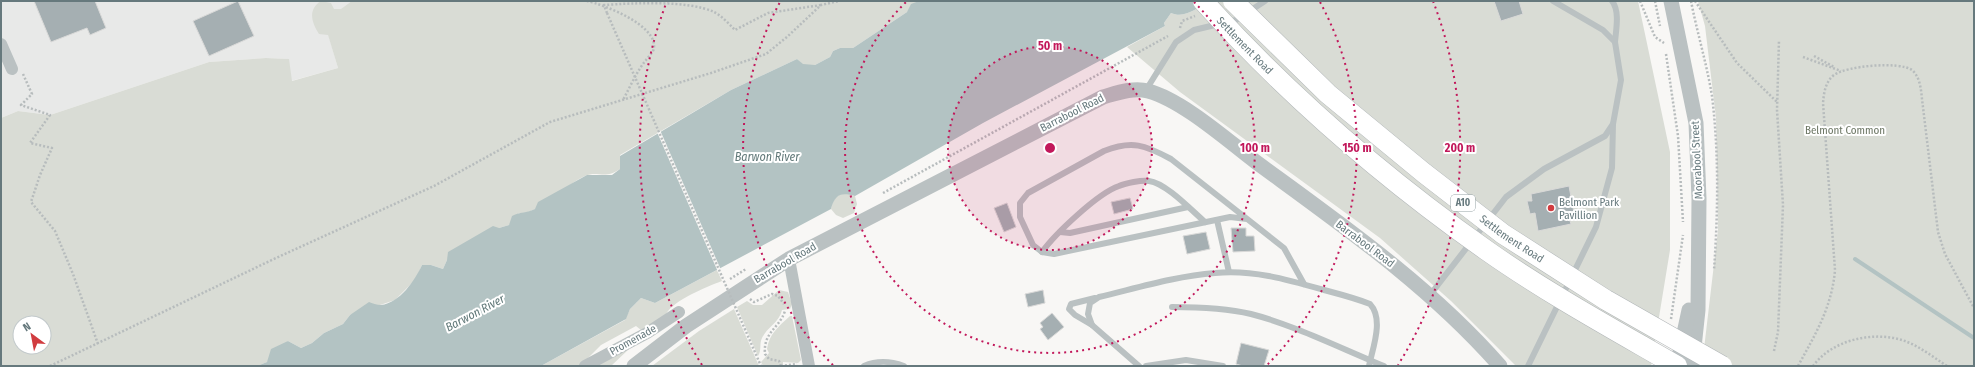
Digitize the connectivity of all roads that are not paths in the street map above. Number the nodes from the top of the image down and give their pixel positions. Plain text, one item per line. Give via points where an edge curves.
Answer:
1 (1203, 1) edge
2 (1233, 1) edge
3 (1265, 1) edge
4 (1553, 1) edge
5 (1612, 1) edge
6 (1671, 1) edge
7 (1615, 42) junction
8 (1, 44) edge
9 (12, 69) road end
10 (1146, 90) junction
11 (1613, 124) junction
12 (1188, 207) junction
13 (1247, 219) junction
14 (1217, 220) junction
15 (1205, 222) junction
16 (1060, 232) junction
17 (1042, 252) junction
18 (789, 259) junction
19 (1229, 272) junction
20 (1698, 274) junction
21 (1304, 284) junction
22 (1430, 295) junction
23 (1099, 297) junction
24 (1172, 307) dead end
25 (679, 312) dead end
26 (1092, 325) junction
27 (1682, 343) junction
28 (1370, 363) edge
29 (1173, 364) edge
30 (585, 366) edge
31 (634, 366) edge
32 (809, 366) edge
33 (864, 366) edge
34 (904, 366) edge
35 (1139, 366) edge
36 (1146, 366) edge
37 (1223, 366) edge
38 (1384, 366) edge
39 (1500, 366) edge
40 (1528, 366) edge
41 (1677, 366) edge
42 (1692, 366) edge
43 (1722, 366) edge

1 - 41 highway, Settlement Road / A10, bridge via 1311,110 1401,186 1486,251
2 - 27 highway, Settlement Road / A10, bridge via 1328,94 1503,234 1606,300
3 - 10 lane via 1236,20 1194,30 1176,42
4 - 7 lane via 1603,30
5 - 7 lane via 1618,22
6 - 20 street, Moorabool Street via 1696,123
7 - 11 lane via 1621,80
8 - 9 street
10 - 18 street, Barrabool Road via 1126,90 1103,97
10 - 22 street, Barrabool Road via 1160,95 1196,117
11 - 22 lane via 1605,136 1544,169 1506,197
11 - 40 lane via 1612,168 1596,227
12 - 15 lane
12 - 16 lane via 1070,233
12 - 16 lane via 1164,187 1149,181 1118,186 1101,196
13 - 14 lane via 1237,217
13 - 17 lane via 1171,158 1144,146 1117,146 1028,192 1020,203 1020,217 1033,245
13 - 21 lane via 1284,248
14 - 15 lane
14 - 19 lane
15 - 17 lane via 1054,254
16 - 17 lane
18 - 31 street, Barrabool Road via 686,326
18 - 32 street
19 - 21 lane via 1264,275
19 - 23 lane via 1170,281
20 - 27 street, Moorabool Street
20 - 42 street, Moorabool Street via 1698,310
21 - 28 lane via 1361,300 1376,310 1378,318
22 - 39 street, Barrabool Road via 1474,336
23 - 26 lane via 1090,303 1088,314
23 - 26 lane via 1071,304 1069,308 1075,315
24 - 28 lane via 1195,307 1250,314
25 - 30 street, Promenade via 647,333
26 - 35 lane
27 - 41 street, Moorabool Street
27 - 43 highway, Settlement Road / A10, bridge
28 - 38 lane
29 - 36 lane
29 - 37 lane via 1186,360
33 - 34 lane via 874,362 892,362

